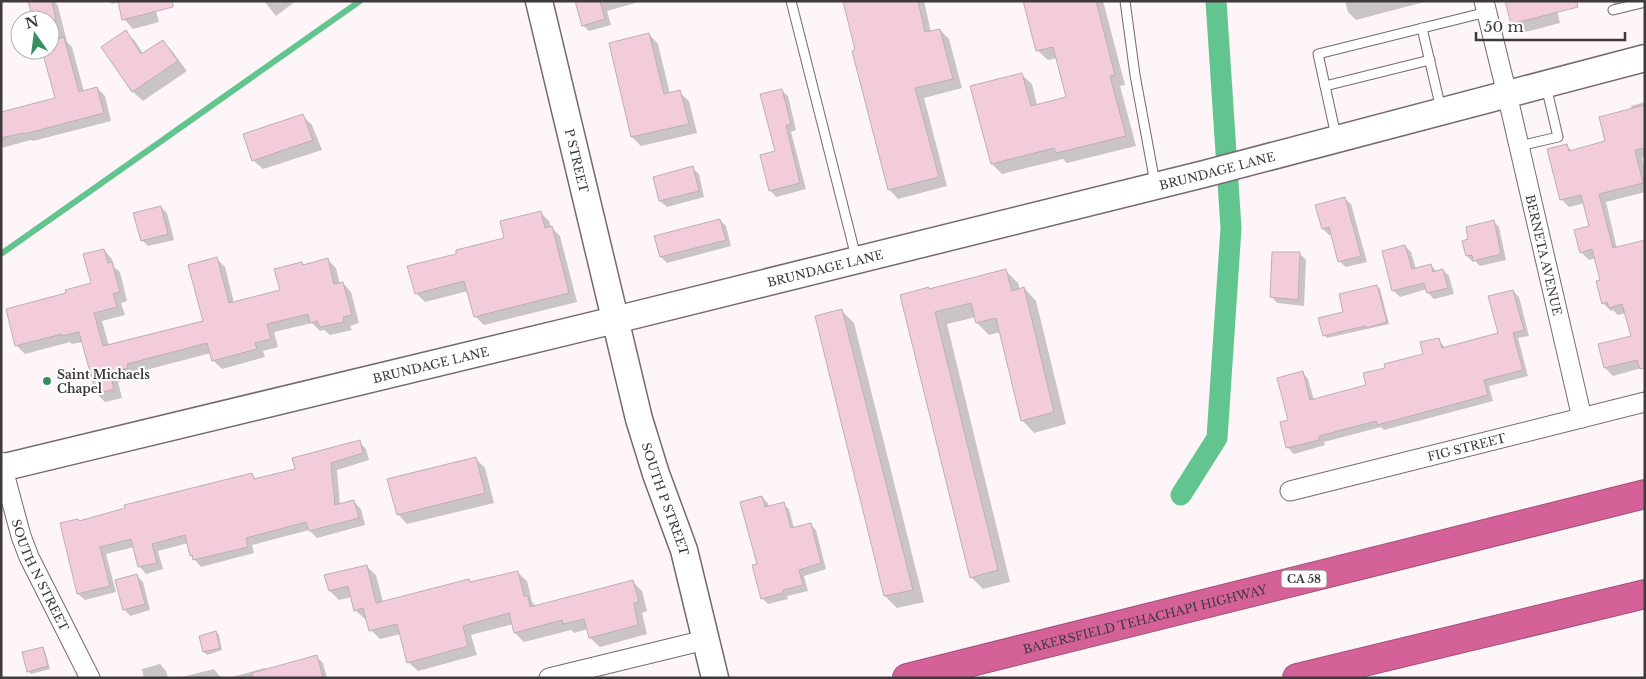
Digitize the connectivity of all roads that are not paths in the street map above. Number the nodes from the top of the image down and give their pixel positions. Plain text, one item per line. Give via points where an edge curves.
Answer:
1 (539, 1) edge
2 (791, 1) edge
3 (1125, 1) edge
4 (1645, 2) edge
5 (1486, 7) edge
6 (1613, 10) dead end
7 (1422, 28) junction
8 (1645, 58) edge
9 (1430, 60) junction
10 (1546, 84) junction
11 (1325, 86) junction
12 (1507, 94) junction
13 (1441, 111) junction
14 (1336, 139) junction
15 (1519, 146) junction
16 (1155, 186) junction
17 (856, 260) junction
18 (615, 320) junction
19 (1645, 402) edge
20 (1582, 418) junction
21 (2, 466) edge
22 (1290, 491) dead end
23 (1645, 494) edge
24 (1645, 594) edge
25 (705, 640) junction
26 (90, 678) edge
27 (550, 678) edge
28 (715, 678) edge
29 (907, 678) edge
30 (1297, 678) edge

1 - 18 main road, P STREET
2 - 17 lane
3 - 16 lane
4 - 6 lane
5 - 7 lane
5 - 12 street, BERNETA AVENUE
7 - 9 lane
7 - 11 lane via 1318,54
8 - 10 main road, BRUNDAGE LANE
9 - 11 lane
9 - 13 lane
10 - 12 main road, BRUNDAGE LANE
10 - 15 lane via 1558,137
11 - 14 lane
12 - 13 main road, BRUNDAGE LANE
12 - 15 street, BERNETA AVENUE
13 - 14 main road, BRUNDAGE LANE
14 - 16 main road, BRUNDAGE LANE
15 - 20 street, BERNETA AVENUE
16 - 17 main road, BRUNDAGE LANE
17 - 18 main road, BRUNDAGE LANE
18 - 21 main road, BRUNDAGE LANE
18 - 25 main road, SOUTH P STREET via 639,420 684,550
19 - 20 street, FIG STREET
20 - 22 street, FIG STREET
21 - 26 street, SOUTH N STREET via 29,557
23 - 29 highway, BAKERSFIELD TEHACHAPI HIGHWAY / CA 58
24 - 30 highway
25 - 27 street
25 - 28 main road, SOUTH P STREET

